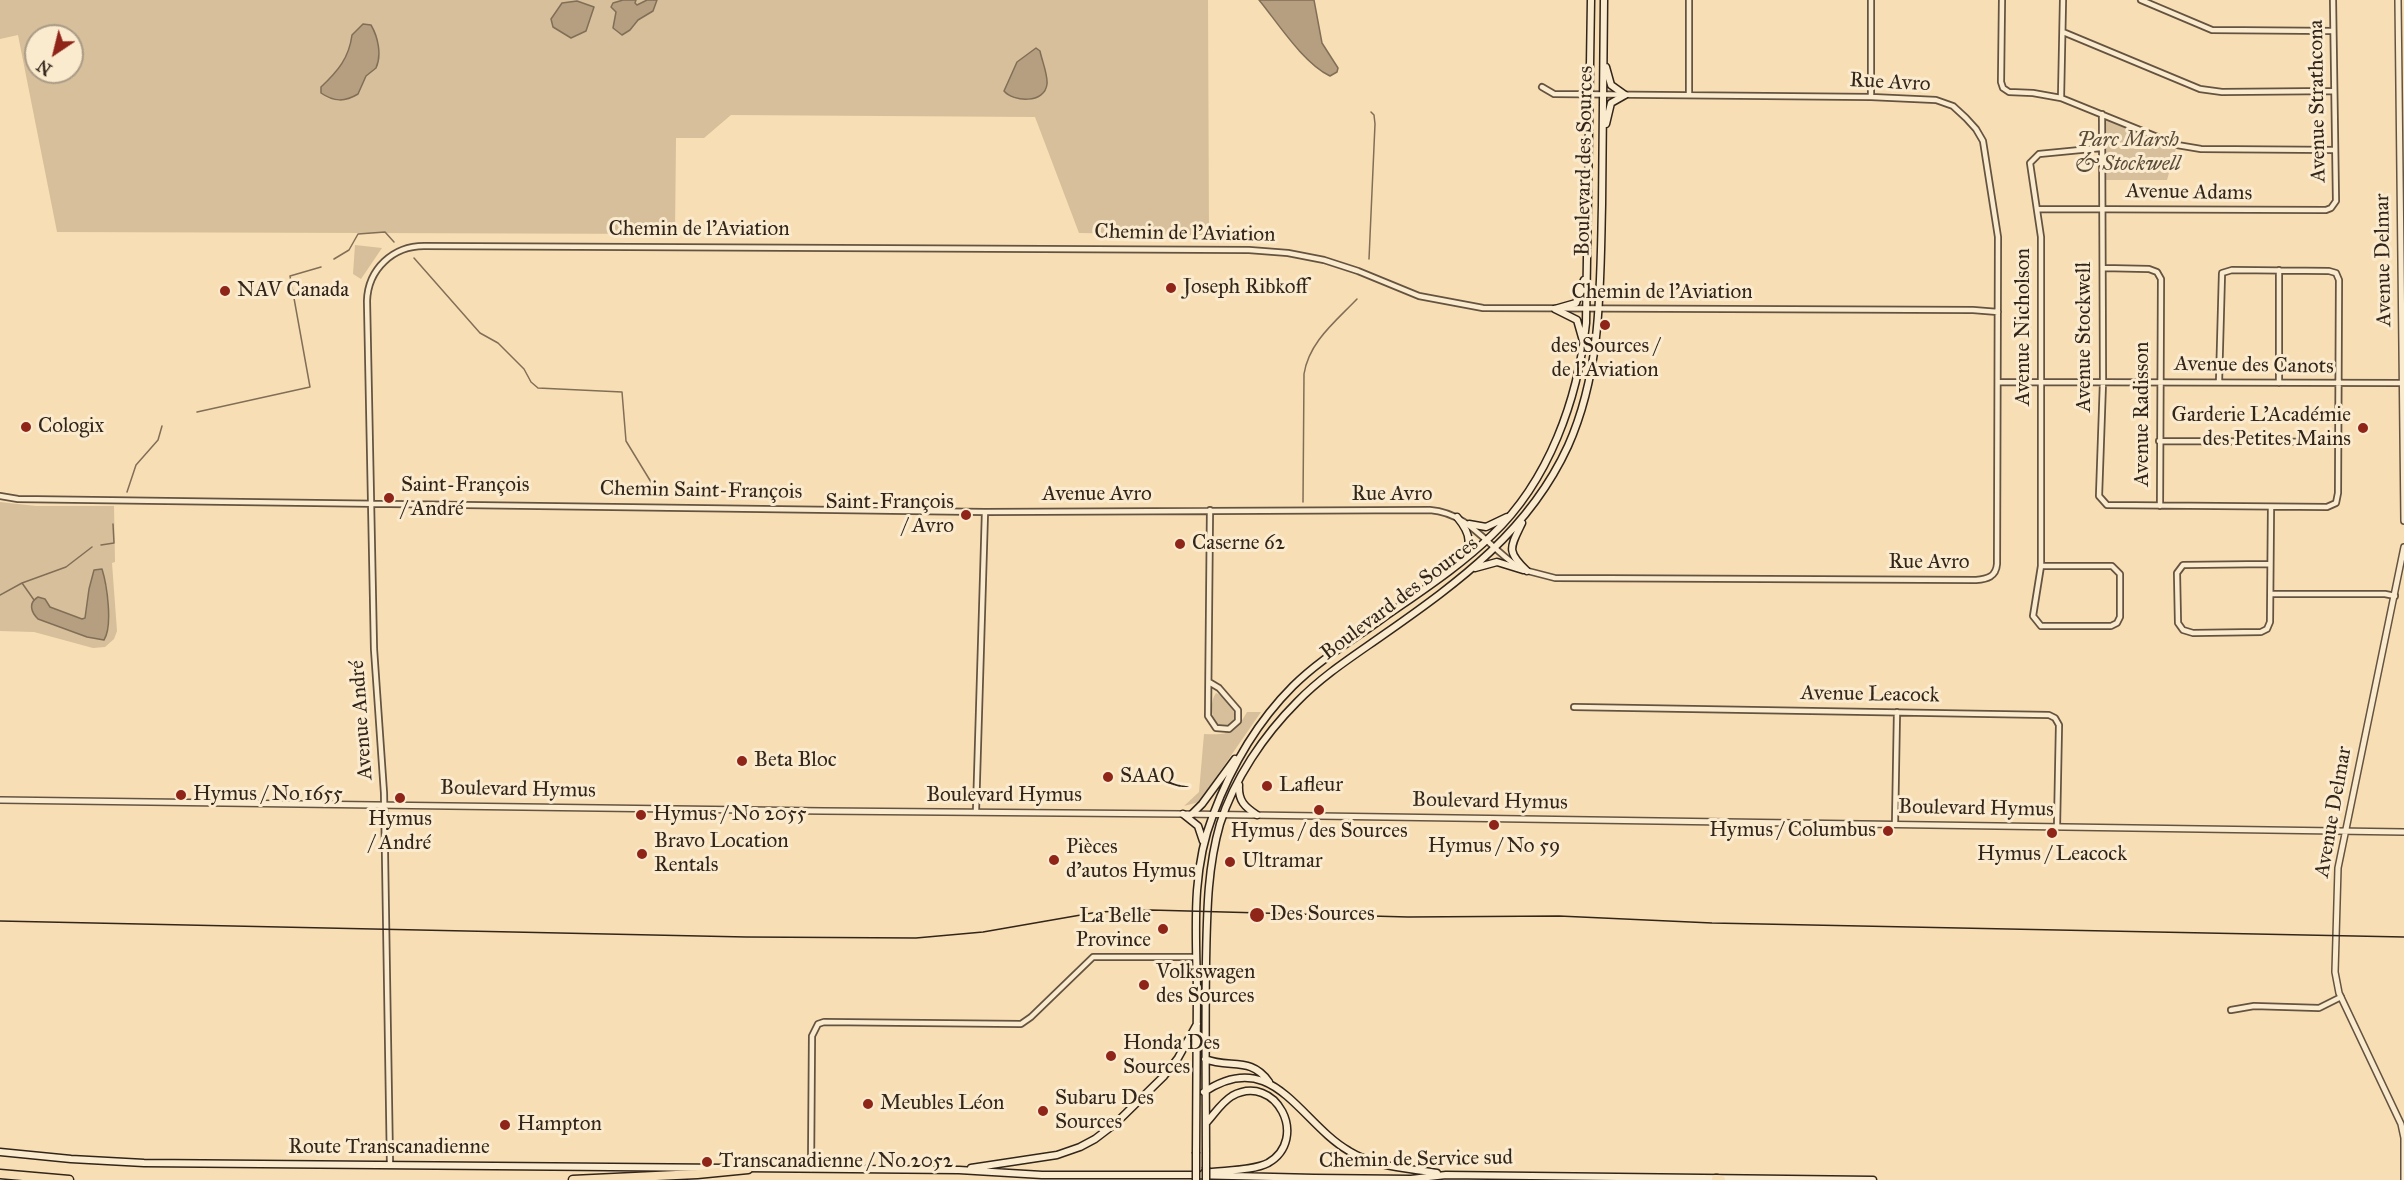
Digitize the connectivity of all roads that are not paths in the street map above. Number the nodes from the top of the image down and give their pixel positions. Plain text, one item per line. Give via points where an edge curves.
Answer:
1 (1591, 0) edge
2 (1604, 0) edge
3 (1689, 0) edge
4 (1871, 0) edge
5 (2002, 0) edge
6 (2063, 0) edge
7 (2141, 0) edge
8 (2333, 0) edge
9 (2398, 0) edge
10 (2333, 31) junction
11 (2063, 32) junction
12 (1603, 58) junction
13 (1542, 87) dead end
14 (2334, 91) junction
15 (1590, 94) junction
16 (1604, 94) junction
17 (1625, 94) junction
18 (1689, 95) junction
19 (1871, 97) junction
20 (2061, 98) junction
21 (2102, 114) junction
22 (1603, 137) junction
23 (2101, 148) junction
24 (2335, 150) junction
25 (2402, 178) edge
26 (2336, 201) joint
27 (2037, 209) junction
28 (2101, 209) junction
29 (2103, 268) junction
30 (1587, 269) junction
31 (2279, 270) junction
32 (374, 275) joint
33 (1555, 309) junction
34 (1599, 309) junction
35 (1587, 310) junction
36 (1998, 312) junction
37 (1584, 344) junction
38 (2403, 356) edge
39 (2160, 381) junction
40 (1998, 382) junction
41 (2041, 382) junction
42 (2103, 382) junction
43 (2219, 382) junction
44 (2279, 383) junction
45 (2338, 383) junction
46 (2401, 383) junction
47 (2159, 441) junction
48 (2337, 442) junction
49 (0, 496) edge
50 (371, 503) junction
51 (2404, 505) edge
52 (2160, 506) junction
53 (2271, 507) junction
54 (1210, 510) junction
55 (985, 512) junction
56 (1526, 514) junction
57 (1510, 515) junction
58 (1457, 517) junction
59 (2404, 520) edge
60 (1469, 524) junction
61 (1487, 540) junction
62 (2404, 547) edge
63 (1495, 549) junction
64 (2270, 564) junction
65 (2041, 566) junction
66 (1471, 569) junction
67 (1527, 572) junction
68 (1425, 588) junction
69 (2271, 594) junction
70 (2395, 596) junction
71 (1209, 682) junction
72 (1574, 707) dead end
73 (1897, 712) junction
74 (1243, 750) junction
75 (1239, 781) junction
76 (0, 800) edge
77 (384, 804) junction
78 (976, 812) junction
79 (1183, 814) junction
80 (1192, 814) junction
81 (1213, 815) junction
82 (1224, 815) junction
83 (1257, 815) junction
84 (1895, 824) junction
85 (2056, 827) junction
86 (2346, 831) junction
87 (2404, 832) edge
88 (1204, 844) junction
89 (1197, 957) junction
90 (2341, 997) junction
91 (2231, 1010) dead end
92 (1197, 1024) junction
93 (1205, 1059) junction
94 (1270, 1083) junction
95 (1205, 1091) junction
96 (1196, 1098) junction
97 (1207, 1122) junction
98 (0, 1152) edge
99 (390, 1164) junction
100 (748, 1168) junction
101 (811, 1169) junction
102 (958, 1170) junction
103 (0, 1173) edge
104 (1446, 1175) junction
105 (1194, 1178) edge
106 (1719, 1179) edge
107 (69, 1180) edge
108 (573, 1180) edge
109 (1206, 1180) edge
110 (1873, 1180) edge
111 (2404, 1180) edge

1 - 15 main road, Boulevard des Sources
2 - 12 main road, Boulevard des Sources
3 - 18 street
4 - 19 street
5 - 20 street via 2003,88
6 - 11 street
7 - 10 street via 2212,30
8 - 10 street, Avenue Strathcona
9 - 25 street, Avenue Delmar
10 - 14 street, Avenue Strathcona
11 - 14 street via 2200,89
11 - 20 street
12 - 16 main road, Boulevard des Sources
12 - 17 main road via 1611,85
13 - 15 street via 1554,94
14 - 24 street, Avenue Strathcona
15 - 16 street
15 - 30 main road, Boulevard des Sources
16 - 17 street
16 - 22 main road, Boulevard des Sources
17 - 18 street
17 - 22 main road via 1611,103
18 - 19 street, Rue Avro
19 - 36 street, Rue Avro via 1936,100 1953,106 1976,129 1983,141 1998,237
20 - 21 street
21 - 23 street, Avenue Stockwell
21 - 24 street via 2177,144 2201,149
22 - 34 main road, Boulevard des Sources
23 - 27 street, Avenue Nicholson via 2039,154 2033,159 2030,164
23 - 28 street, Avenue Stockwell
24 - 26 street, Avenue Strathcona
25 - 38 street, Avenue Delmar
26 - 28 street, Avenue Adams via 2326,210
27 - 28 street, Avenue Adams
27 - 41 street, Avenue Nicholson via 2041,237
28 - 29 street, Avenue Stockwell
29 - 39 street, Avenue Radisson via 2150,269 2161,279
29 - 42 street, Avenue Stockwell
30 - 33 main road via 1578,301
30 - 35 main road, Boulevard des Sources
31 - 43 street via 2222,273
31 - 44 street
31 - 45 street via 2336,273
32 - 33 street, Chemin de l'Aviation via 398,251 424,246 1249,250 1336,263 1447,303 1491,309
32 - 50 street, Avenue André via 367,301
33 - 35 street, Chemin de l'Aviation
33 - 37 main road via 1576,320
34 - 35 street, Chemin de l'Aviation
34 - 36 street, Chemin de l'Aviation
34 - 56 main road, Boulevard des Sources via 1590,382 1578,422 1555,471
35 - 37 main road, Boulevard des Sources
36 - 40 street, Rue Avro
37 - 57 main road, Boulevard des Sources via 1572,397 1557,438 1528,492
38 - 46 street, Avenue Delmar
39 - 42 street, Avenue des Canots
39 - 43 street, Avenue des Canots
39 - 47 street, Avenue Radisson
40 - 41 street, Avenue des Canots
40 - 67 street, Rue Avro via 1997,564 1987,578 1555,578
41 - 42 street, Avenue des Canots
41 - 65 street, Avenue Nicholson
42 - 52 street, Avenue Stockwell via 2099,496 2107,505
43 - 44 street, Avenue des Canots
44 - 45 street, Avenue des Canots
45 - 46 street, Avenue des Canots
45 - 48 street
46 - 51 street, Avenue Delmar
47 - 48 street
47 - 52 street, Avenue Radisson
48 - 53 street, Avenue Radisson via 2336,502 2327,507
49 - 50 street, Chemin Saint-François
50 - 55 street, Chemin Saint-François
50 - 77 street, Avenue André via 374,649
51 - 59 street, Avenue Delmar
52 - 53 street, Avenue Radisson
53 - 64 street
54 - 55 street, Avenue Avro
54 - 58 street, Rue Avro via 1425,510
54 - 71 street
55 - 78 street
56 - 63 main road, Boulevard des Sources
56 - 67 main road via 1511,550
57 - 60 main road via 1486,527
57 - 61 main road, Boulevard des Sources
58 - 60 street, Rue Avro
58 - 68 main road via 1469,532 1467,546
60 - 61 street, Rue Avro
61 - 63 street, Rue Avro
61 - 68 main road, Boulevard des Sources
62 - 70 street, Avenue Delmar
63 - 66 main road, Boulevard des Sources
63 - 67 street, Rue Avro
64 - 69 street
64 - 69 street via 2183,565 2177,573 2178,623 2183,630 2193,633 2261,632 2270,622
65 - 65 street, Avenue Nicholson via 2033,616 2041,626 2117,623 2117,569
66 - 67 main road via 1497,562
66 - 75 main road, Boulevard des Sources via 1311,688 1274,728
68 - 74 main road, Boulevard des Sources via 1300,679 1269,711
69 - 70 street
70 - 86 street, Avenue Delmar
71 - 71 street via 1209,720 1216,728 1229,729 1238,721 1238,710
72 - 73 street, Avenue Leacock
73 - 84 street
73 - 85 street, Avenue Leacock via 2036,714 2055,718 2059,725
74 - 80 main road
74 - 81 main road, Boulevard des Sources
75 - 82 main road, Boulevard des Sources
75 - 83 main road via 1241,801
76 - 77 street, Boulevard Hymus
77 - 78 street, Boulevard Hymus
77 - 99 street, Avenue André
78 - 79 street, Boulevard Hymus
79 - 80 street, Boulevard Hymus
79 - 88 main road via 1200,829
80 - 81 street, Boulevard Hymus
81 - 82 street, Boulevard Hymus
81 - 88 main road, Boulevard des Sources
82 - 83 street, Boulevard Hymus
82 - 93 main road, Boulevard des Sources via 1209,883
83 - 84 street, Boulevard Hymus
84 - 85 street, Boulevard Hymus
85 - 86 street, Boulevard Hymus
86 - 87 street, Boulevard Hymus
86 - 90 street, Avenue Delmar via 2337,877 2335,972
88 - 89 main road, Boulevard des Sources via 1196,896
89 - 92 main road, Boulevard des Sources
89 - 101 street via 1093,957 1021,1024 818,1024 812,1035
90 - 91 street via 2319,1008 2254,1006
90 - 111 street, Avenue Delmar via 2401,1124
92 - 96 main road, Boulevard des Sources
92 - 102 main road via 1164,1076 1095,1139 1057,1155
93 - 94 main road via 1252,1067 1263,1072
93 - 95 main road, Boulevard des Sources
94 - 95 main road via 1240,1078
94 - 104 main road via 1334,1141 1358,1156
95 - 96 main road
95 - 97 main road, Boulevard des Sources
96 - 105 main road, Boulevard des Sources, bridge
97 - 105 main road via 1229,1098 1254,1091 1267,1095 1280,1106 1288,1131 1278,1155 1263,1165
97 - 109 main road, Boulevard des Sources, bridge
98 - 99 main road, Route Transcanadienne via 135,1162
99 - 100 main road, Route Transcanadienne
100 - 101 main road, Route Transcanadienne
100 - 108 highway
101 - 102 main road, Route Transcanadienne
102 - 105 main road, Chemin de Service sud
103 - 107 highway
104 - 105 main road, Chemin de Service sud via 1411,1179
104 - 106 main road, Chemin de Service sud
106 - 110 main road, Chemin de Service sud

